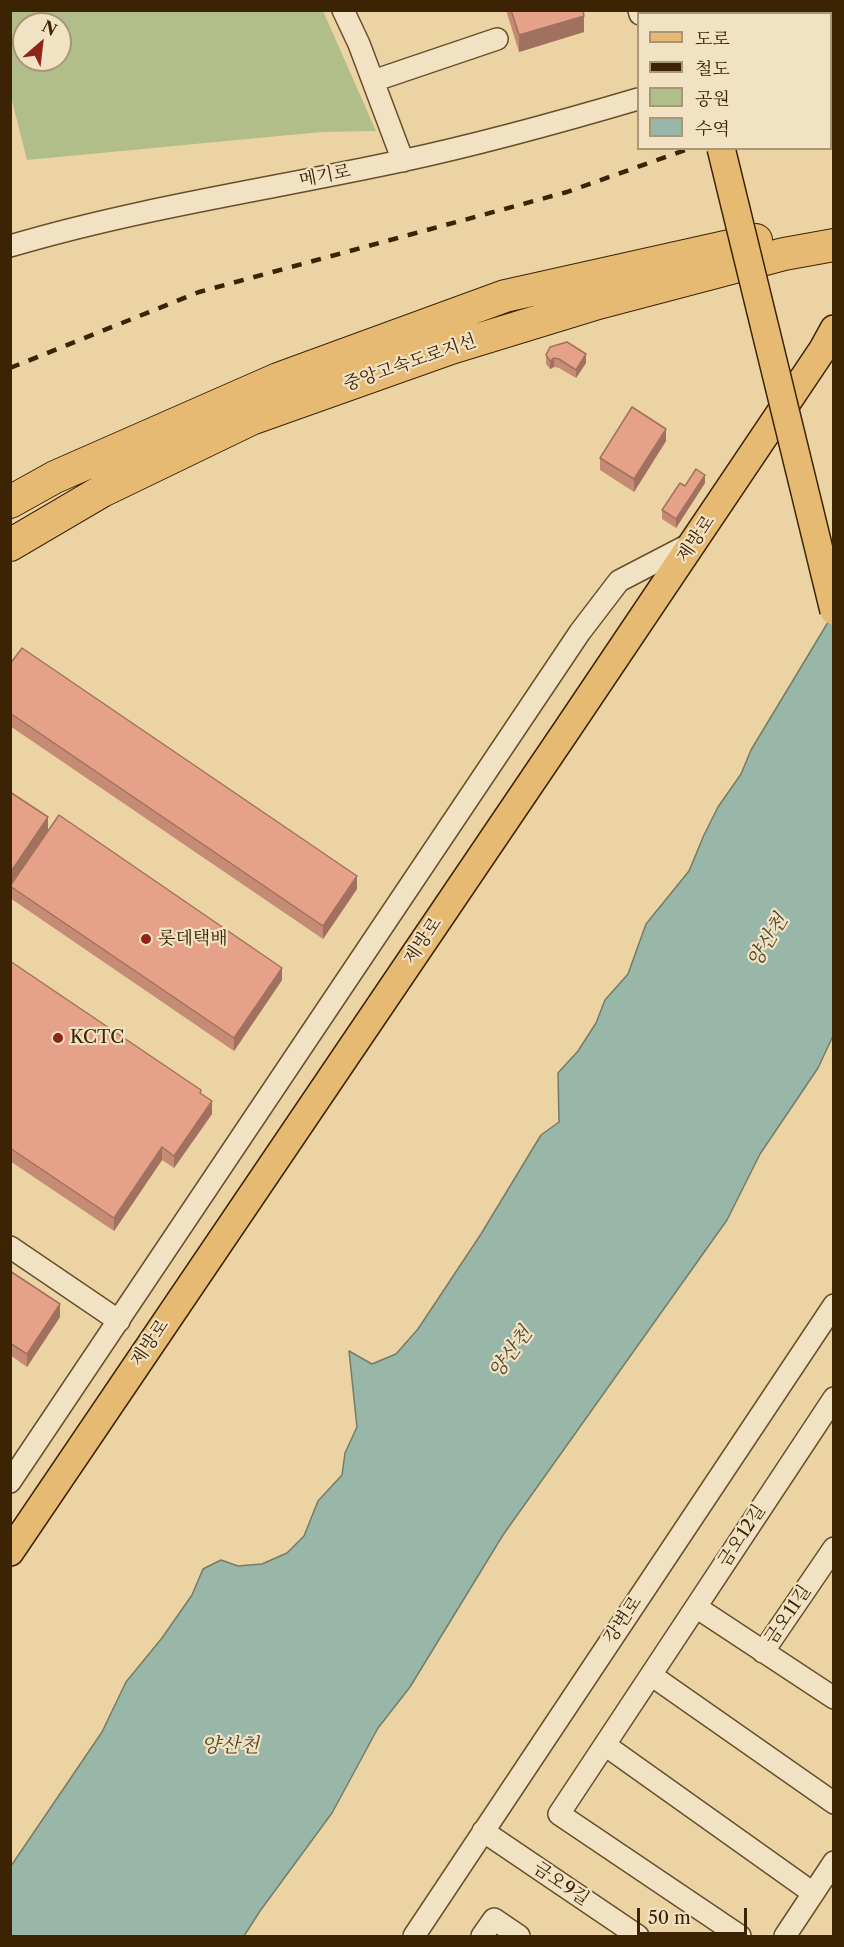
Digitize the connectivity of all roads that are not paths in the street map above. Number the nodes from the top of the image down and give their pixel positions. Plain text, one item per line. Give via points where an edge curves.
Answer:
1 (343, 10) edge
2 (497, 39) dead end
3 (373, 81) junction
4 (631, 101) edge
5 (721, 150) edge
6 (403, 161) junction
7 (834, 224) edge
8 (784, 244) junction
9 (834, 245) edge
10 (10, 246) edge
11 (834, 329) edge
12 (10, 502) edge
13 (695, 541) junction
14 (10, 545) edge
15 (834, 611) edge
16 (10, 1247) edge
17 (834, 1305) edge
18 (119, 1321) junction
19 (834, 1398) edge
20 (10, 1482) edge
21 (834, 1548) edge
22 (10, 1552) edge
23 (696, 1607) junction
24 (763, 1652) junction
25 (651, 1675) junction
26 (833, 1696) edge
27 (605, 1745) junction
28 (834, 1803) edge
29 (483, 1831) junction
30 (834, 1862) edge
31 (813, 1893) junction
32 (414, 1936) edge
33 (482, 1936) edge
34 (519, 1936) edge
35 (638, 1936) edge
36 (740, 1936) edge
37 (785, 1936) edge

1 - 3 street
2 - 3 street
3 - 6 street
4 - 6 street, 메기로
5 - 15 main road, bridge
6 - 10 street, 메기로 via 133,215
7 - 8 highway, 중앙고속도로지선
8 - 9 highway, 중앙고속도로지선
8 - 12 highway, 중앙고속도로지선 via 505,296 278,380 55,477
8 - 14 highway, 중앙고속도로지선 via 452,348 251,419 102,491
11 - 13 main road, 제방로
13 - 18 street via 619,581 580,632
13 - 22 main road, 제방로
16 - 18 street
17 - 29 street, 강변로
18 - 20 street
19 - 23 street, 금오12길
21 - 24 street, 금오11길
23 - 24 street, 금오11길
23 - 25 street, 금오12길
24 - 26 street, 금오11길
25 - 27 street, 금오12길
25 - 28 street
27 - 31 street
27 - 36 street, 금오12길 via 559,1814
29 - 32 street, 강변로
29 - 35 street, 금오9길
30 - 31 street
31 - 37 street
33 - 34 street via 494,1919

